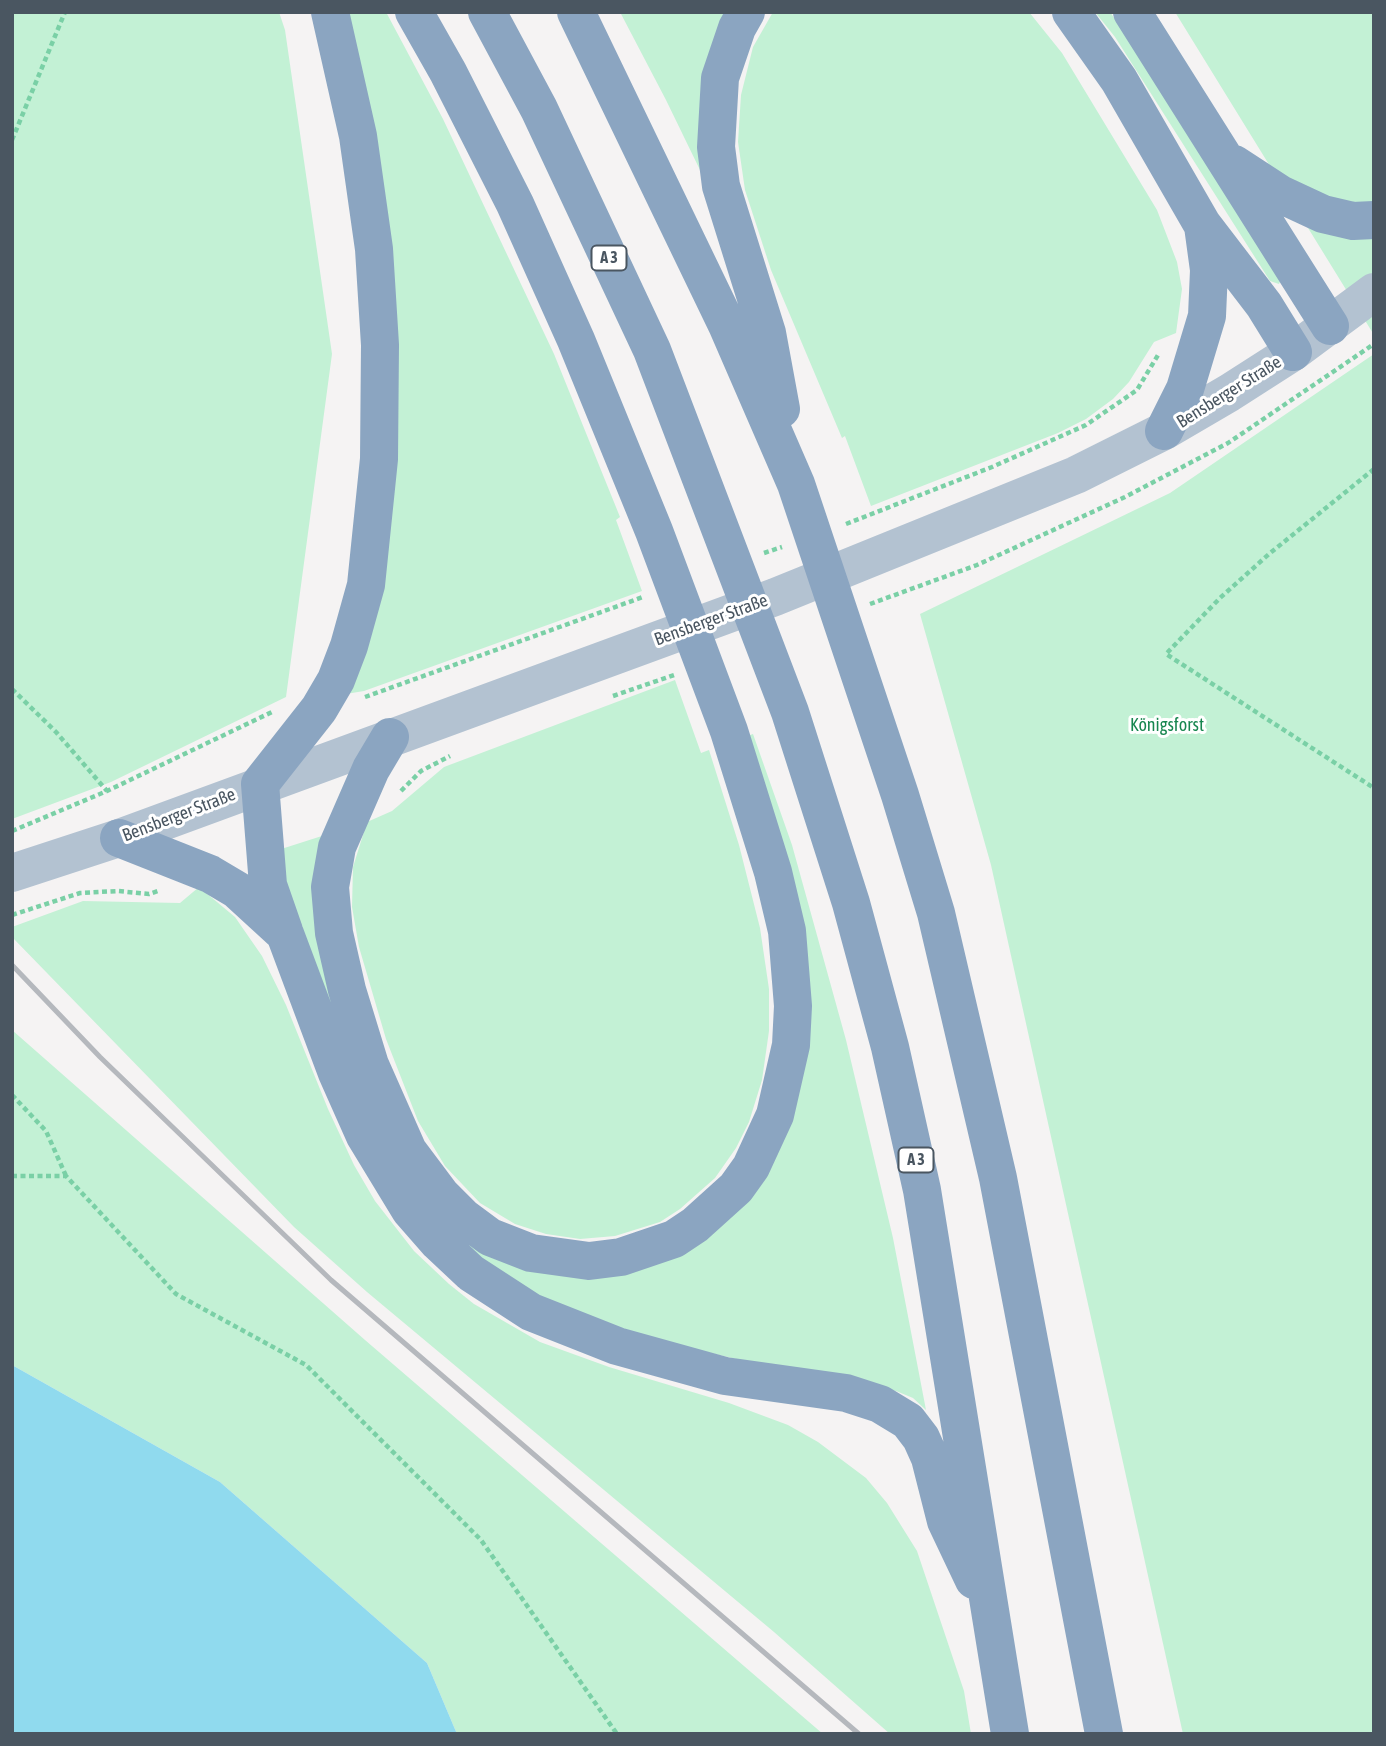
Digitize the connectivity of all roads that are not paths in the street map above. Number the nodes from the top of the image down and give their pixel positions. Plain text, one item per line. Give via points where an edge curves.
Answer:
1 (330, 12) edge
2 (414, 12) edge
3 (487, 12) edge
4 (576, 12) edge
5 (746, 12) edge
6 (1071, 12) edge
7 (1132, 12) edge
8 (1223, 157) junction
9 (1374, 220) edge
10 (1202, 224) junction
11 (1374, 292) edge
12 (1330, 326) junction
13 (1293, 352) junction
14 (1164, 431) junction
15 (796, 484) junction
16 (390, 737) junction
17 (260, 784) junction
18 (119, 838) junction
19 (12, 873) edge
20 (285, 934) junction
21 (993, 1620) junction
22 (1010, 1734) edge
23 (1104, 1734) edge

1 - 17 highway via 358,136 374,249 381,403 375,509 360,612 336,680
2 - 16 highway via 515,204 654,531 729,731 787,931 793,1006 786,1074 765,1139 736,1188 674,1238 621,1257 589,1261 531,1253 490,1237 463,1217 440,1195 408,1151 370,1065 334,933 330,887 337,847
3 - 21 highway, A 3 via 539,108 652,350 790,712 890,1046 916,1164
4 - 15 highway via 727,325
5 - 15 highway via 720,78 716,146 721,186 767,333
6 - 10 highway via 1119,79
7 - 8 highway
8 - 9 highway via 1280,194 1323,214
8 - 12 highway
10 - 13 highway via 1264,305
10 - 14 highway via 1209,270 1207,316 1185,389
11 - 12 main road, Bensberger Straße
12 - 13 main road, Bensberger Straße
13 - 14 main road, Bensberger Straße
14 - 16 main road, Bensberger Straße via 1051,486 775,597
15 - 23 highway via 936,914 998,1178
16 - 17 main road, Bensberger Straße
17 - 18 main road, Bensberger Straße
17 - 20 highway via 268,885
18 - 19 main road, Bensberger Straße
18 - 20 highway via 210,874 237,890
20 - 21 highway via 365,1136 392,1183 438,1242 471,1273 556,1323 617,1346 726,1376 846,1394 880,1404 908,1421 930,1458 946,1521
21 - 22 highway, A 3

